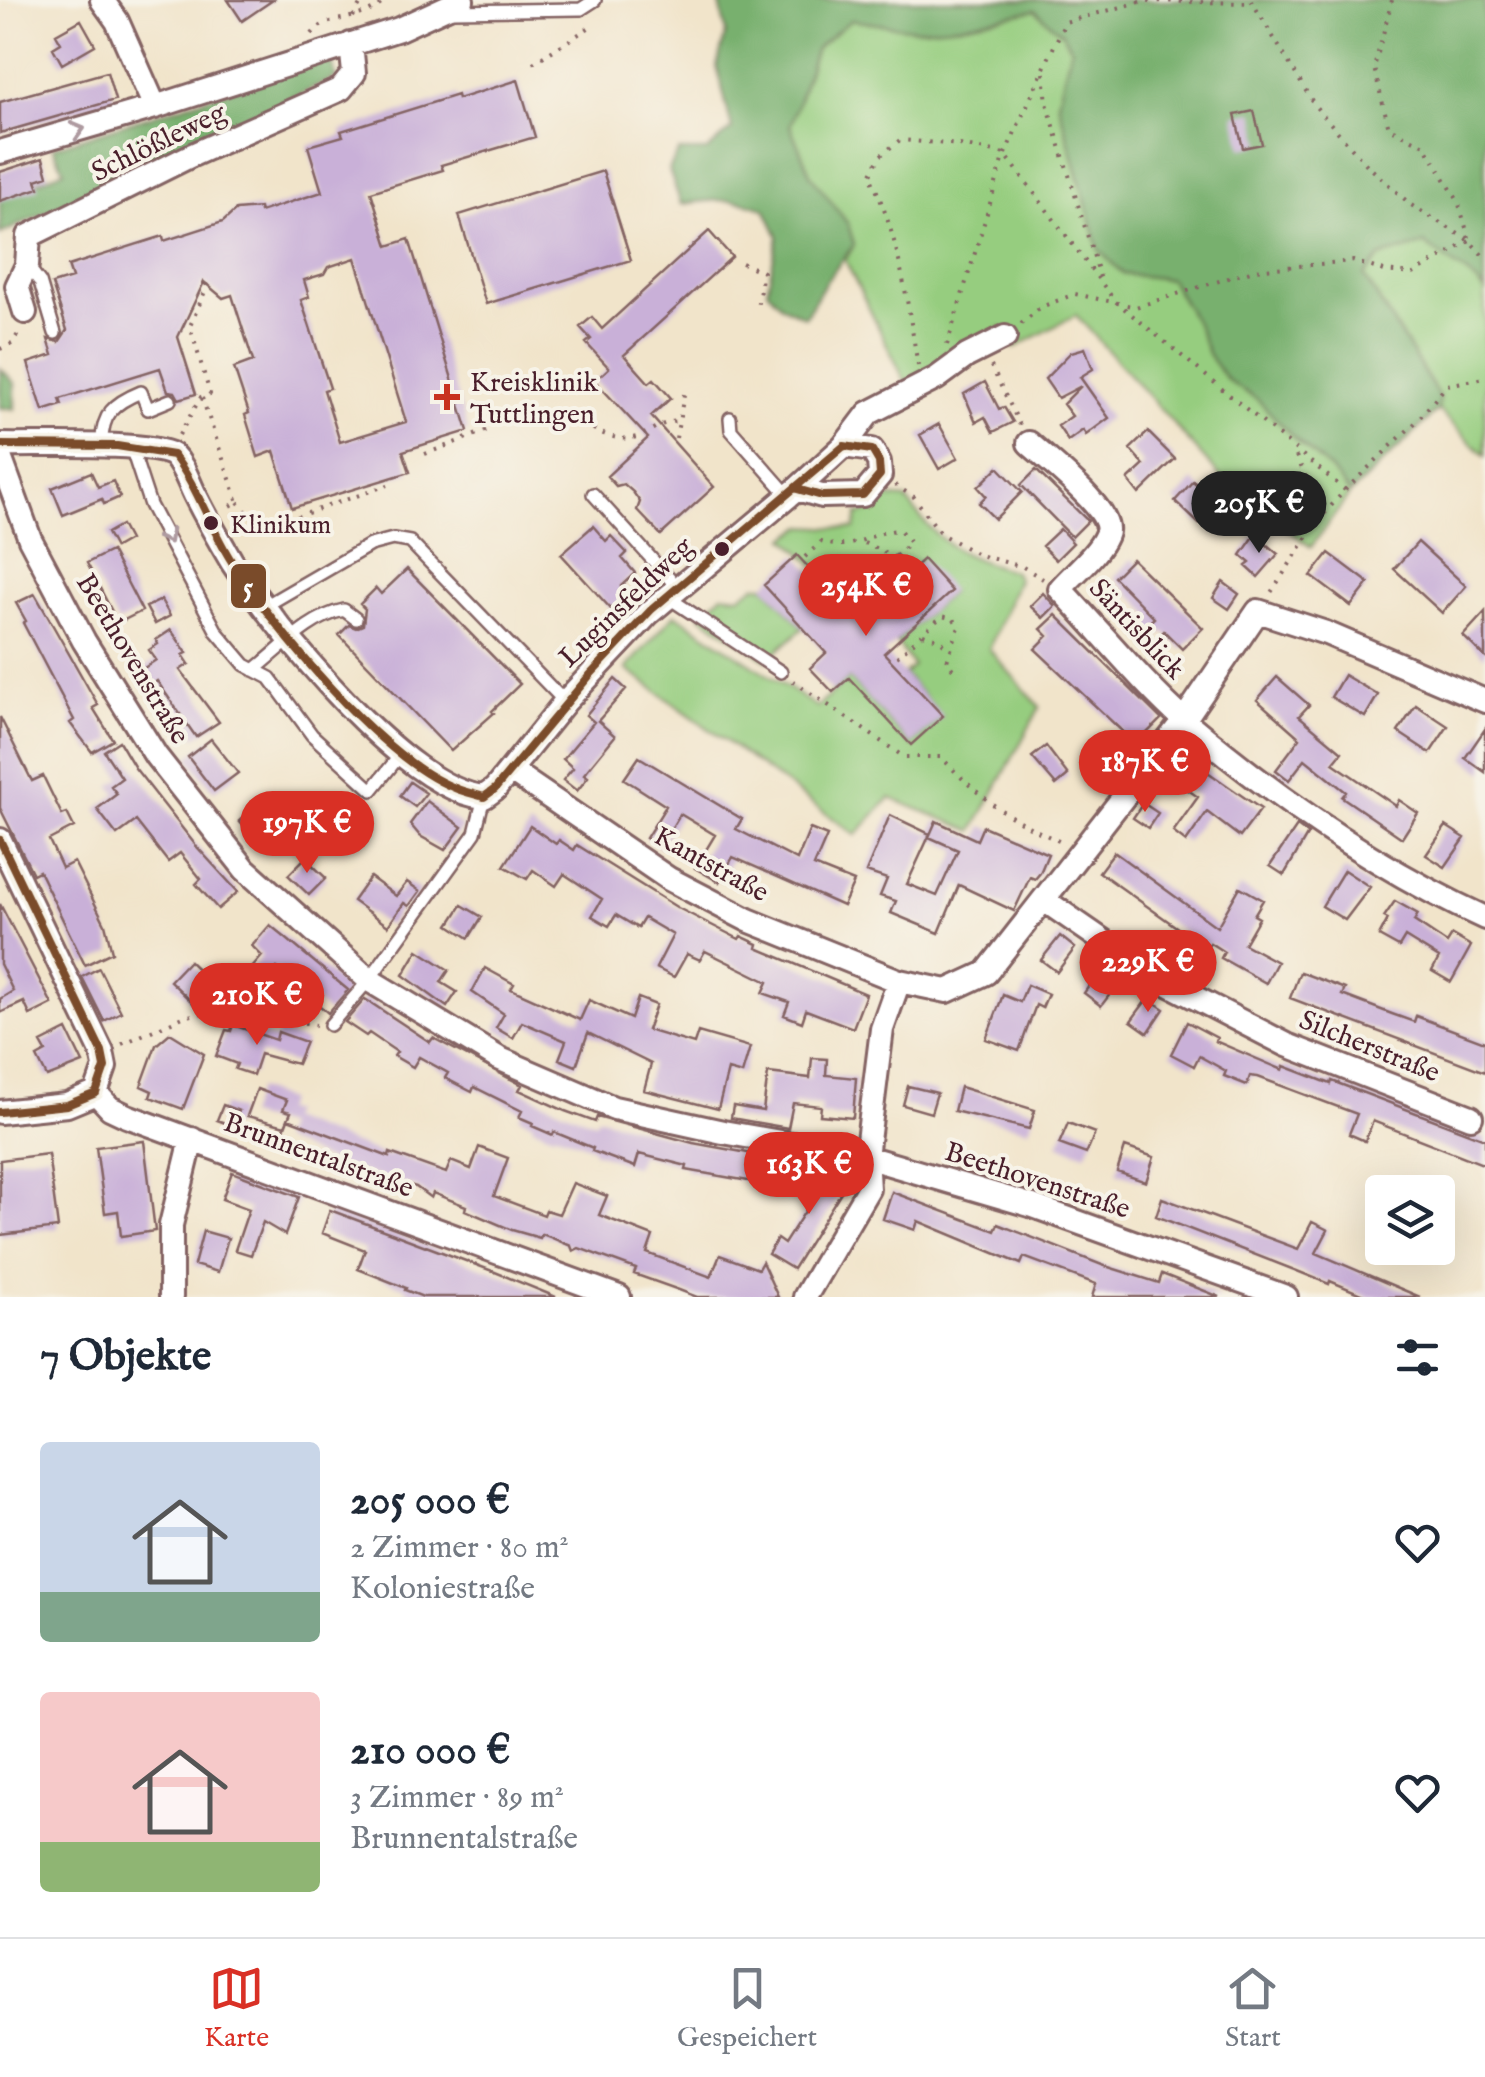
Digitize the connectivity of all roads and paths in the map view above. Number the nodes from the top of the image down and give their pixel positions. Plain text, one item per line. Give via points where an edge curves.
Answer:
1 (102, 0) edge
2 (363, 0) edge
3 (462, 0) edge
4 (595, 0) edge
5 (1392, 0) edge
6 (1251, 2) edge
7 (581, 9) junction
8 (439, 11) junction
9 (353, 18) dead end
10 (351, 44) junction
11 (533, 62) dead end
12 (1044, 69) junction
13 (155, 107) junction
14 (0, 152) edge
15 (1006, 154) junction
16 (1470, 241) junction
17 (1485, 258) edge
18 (742, 263) dead end
19 (27, 265) junction
20 (205, 279) dead end
21 (1103, 284) junction
22 (1116, 301) junction
23 (757, 308) dead end
24 (25, 312) joint
25 (55, 333) dead end
26 (1006, 337) joint
27 (0, 349) edge
28 (982, 349) junction
29 (1485, 378) edge
30 (929, 382) junction
31 (684, 390) dead end
32 (201, 396) junction
33 (170, 400) dead end
34 (566, 412) dead end
35 (730, 418) dead end
36 (679, 421) junction
37 (488, 430) dead end
38 (676, 438) dead end
39 (1029, 443) joint
40 (0, 445) edge
41 (844, 446) junction
42 (102, 447) junction
43 (131, 447) junction
44 (1294, 451) junction
45 (169, 452) junction
46 (426, 454) dead end
47 (0, 458) edge
48 (880, 475) junction
49 (388, 485) dead end
50 (1344, 490) junction
51 (792, 492) junction
52 (592, 494) dead end
53 (238, 502) junction
54 (1324, 514) junction
55 (208, 518) junction
56 (864, 543) junction
57 (805, 557) dead end
58 (895, 557) junction
59 (1060, 589) junction
60 (672, 591) junction
61 (846, 602) dead end
62 (265, 606) junction
63 (1258, 610) junction
64 (356, 619) dead end
65 (922, 634) junction
66 (290, 640) junction
67 (949, 648) junction
68 (897, 657) dead end
69 (254, 670) junction
70 (781, 672) joint
71 (955, 672) dead end
72 (1485, 700) edge
73 (565, 702) junction
74 (1184, 720) junction
75 (401, 754) junction
76 (511, 770) junction
77 (484, 797) junction
78 (0, 840) edge
79 (1082, 851) junction
80 (1044, 900) junction
81 (1485, 918) edge
82 (369, 980) junction
83 (900, 981) junction
84 (330, 1025) joint
85 (102, 1052) junction
86 (96, 1094) junction
87 (0, 1112) edge
88 (1470, 1117) dead end
89 (192, 1139) junction
90 (866, 1157) junction
91 (171, 1297) edge
92 (619, 1297) edge
93 (805, 1297) edge
94 (1286, 1297) edge

1 - 13 street via 118,21
2 - 9 path
3 - 8 street, Schlößleweg
4 - 7 lane
5 - 16 path via 1374,68 1389,128 1425,145 1458,201
6 - 12 path via 1144,1 1066,22
6 - 16 path via 1315,106 1367,165 1412,205
7 - 8 lane
7 - 11 path via 590,27
8 - 10 street, Schlößleweg
10 - 13 street, Schlößleweg
10 - 19 street, Schlößleweg via 354,73 341,89 29,236
12 - 15 path
12 - 21 path via 1046,103
14 -> 13 street, Schlößleweg
15 - 21 path
15 - 30 path
15 - 30 path via 900,140 880,156 870,176 888,213
16 - 17 path
16 - 22 path via 1413,274 1353,260 1254,270 1136,307
18 - 23 path via 763,272
19 - 24 street, Schlößleweg via 17,286
19 - 25 lane via 40,282
20 - 32 path via 190,326 210,394
21 - 22 path
22 - 26 path via 1075,294 1042,307
22 - 44 path
24 - 27 path via 12,344
26 - 28 street, Luginsfeldweg
28 - 30 street, Luginsfeldweg
28 - 39 path
29 - 50 path via 1447,385
30 - 41 street, Luginsfeldweg via 870,413
31 - 36 path
32 - 45 path
32 - 53 path
33 - 42 lane via 148,409 141,392 117,402 102,428
34 - 36 path via 620,439
35 - 51 lane via 731,430
36 - 38 path
37 - 46 path
39 - 59 street, Säntisblick via 1109,525
40 - 42 street
41 - 48 street via 872,450
41 - 51 street, Luginsfeldweg
42 - 43 street
43 - 45 street
43 -> 69 lane via 150,505 217,632
44 - 50 path
44 - 54 path
45 - 55 street
47 - 82 street, Beethovenstraße via 30,539 156,756 244,869
48 - 51 street via 862,495
48 - 59 path via 914,497 941,534
49 - 53 path via 262,528
50 - 54 path
51 - 60 street, Luginsfeldweg
52 - 60 lane
53 - 55 path
54 - 63 path
55 - 62 street
56 - 57 path via 821,542
56 - 58 path
56 - 58 path via 900,530 910,543
58 - 61 path
59 - 74 street, Säntisblick
60 - 70 lane
60 - 73 street, Luginsfeldweg
62 - 66 street
62 - 73 lane via 370,545 410,542
63 - 72 street
63 - 74 street, Kantstraße
64 - 66 lane via 344,610 330,613
65 - 67 path
65 - 67 path via 942,616 954,619 959,627
65 - 68 path
66 - 69 lane
66 - 75 street
67 - 71 path via 947,661
69 - 75 lane via 270,678 312,735 372,790
70 - 79 path via 904,757 940,757 1016,822
73 - 76 street, Luginsfeldweg
74 - 79 street, Kantstraße
74 - 81 street, Säntisblick via 1387,868
75 - 77 street via 461,793
76 - 77 street, Luginsfeldweg
76 - 83 street, Kantstraße via 669,880 748,920
77 - 82 lane via 475,833
78 - 85 street
79 - 80 street, Kantstraße
80 - 83 street, Kantstraße via 986,973 947,991
80 - 88 street, Silcherstraße via 1157,978 1270,1036
82 - 84 lane
82 - 90 street, Beethovenstraße via 498,1058 614,1108
83 - 90 street via 882,1029
84 - 85 path via 208,1012
85 - 86 street via 105,1067
86 - 87 street
86 - 89 street, Brunnentalstraße via 127,1116
89 - 91 street via 171,1225
89 - 92 street, Brunnentalstraße
90 - 93 street via 868,1189
90 - 94 street, Beethovenstraße via 1033,1206

